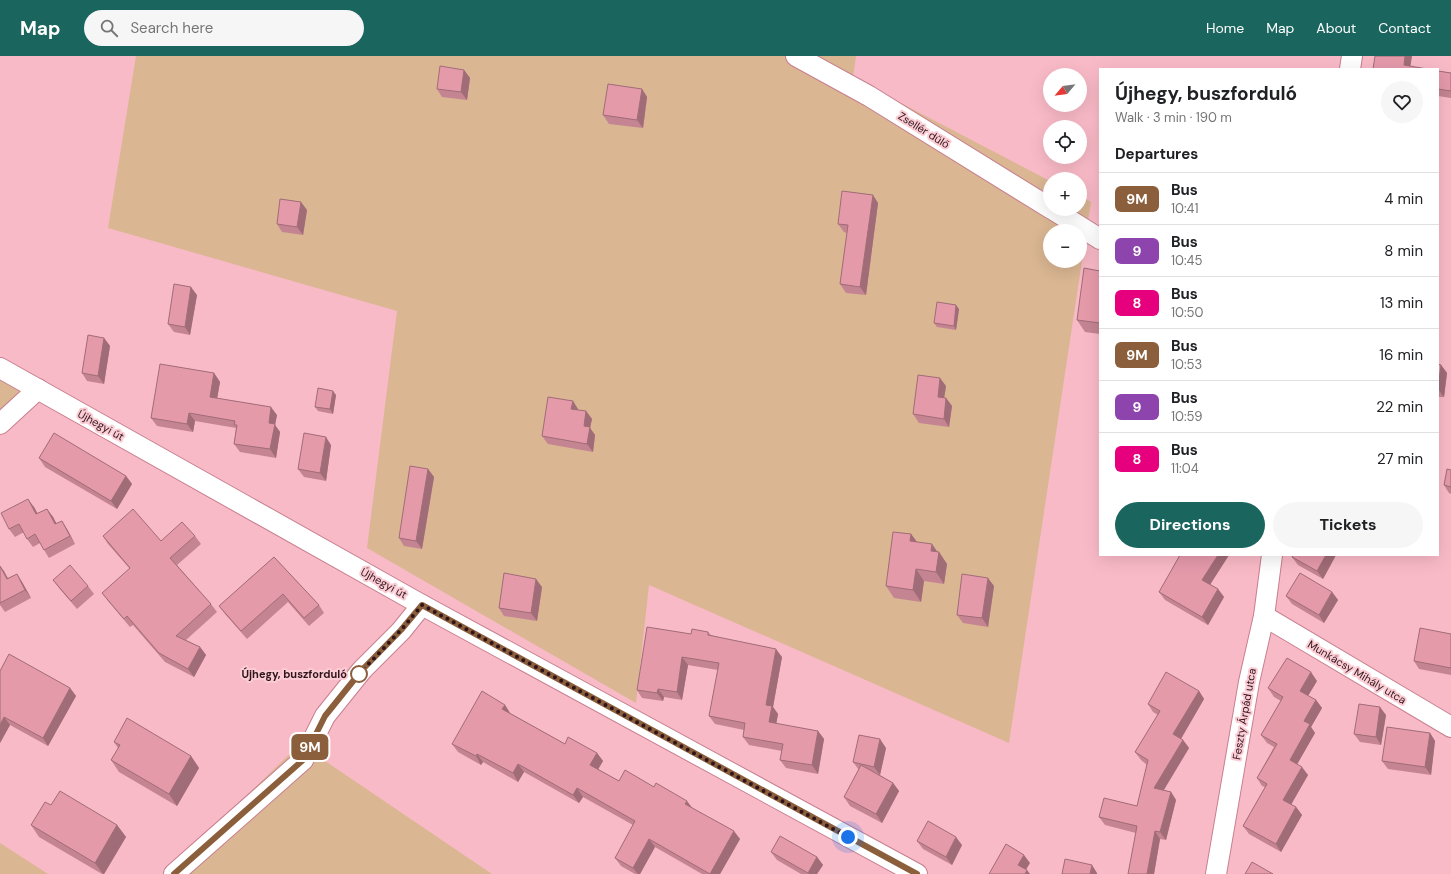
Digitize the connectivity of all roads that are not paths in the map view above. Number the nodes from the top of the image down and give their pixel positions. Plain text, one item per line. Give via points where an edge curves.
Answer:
1 (796, 56) edge
2 (1352, 56) edge
3 (1350, 68) edge
4 (1043, 203) edge
5 (1064, 216) edge
6 (1099, 238) edge
7 (0, 368) edge
8 (38, 389) junction
9 (0, 424) edge
10 (1272, 556) edge
11 (422, 605) junction
12 (1264, 616) junction
13 (1451, 727) edge
14 (174, 874) edge
15 (917, 874) edge
16 (1216, 874) edge

1 - 4 street, Zsellér dűlő via 870,96
2 - 3 street
5 - 6 street, Zsellér dűlő
7 - 8 street, Újhegyi út
8 - 9 street
8 - 11 street, Újhegyi út
10 - 12 street, Feszty Árpád utca
11 - 14 street via 362,670 325,716 303,760
11 - 15 street, Újhegyi út
12 - 13 street, Munkácsy Mihály utca
12 - 16 street, Feszty Árpád utca via 1249,682

